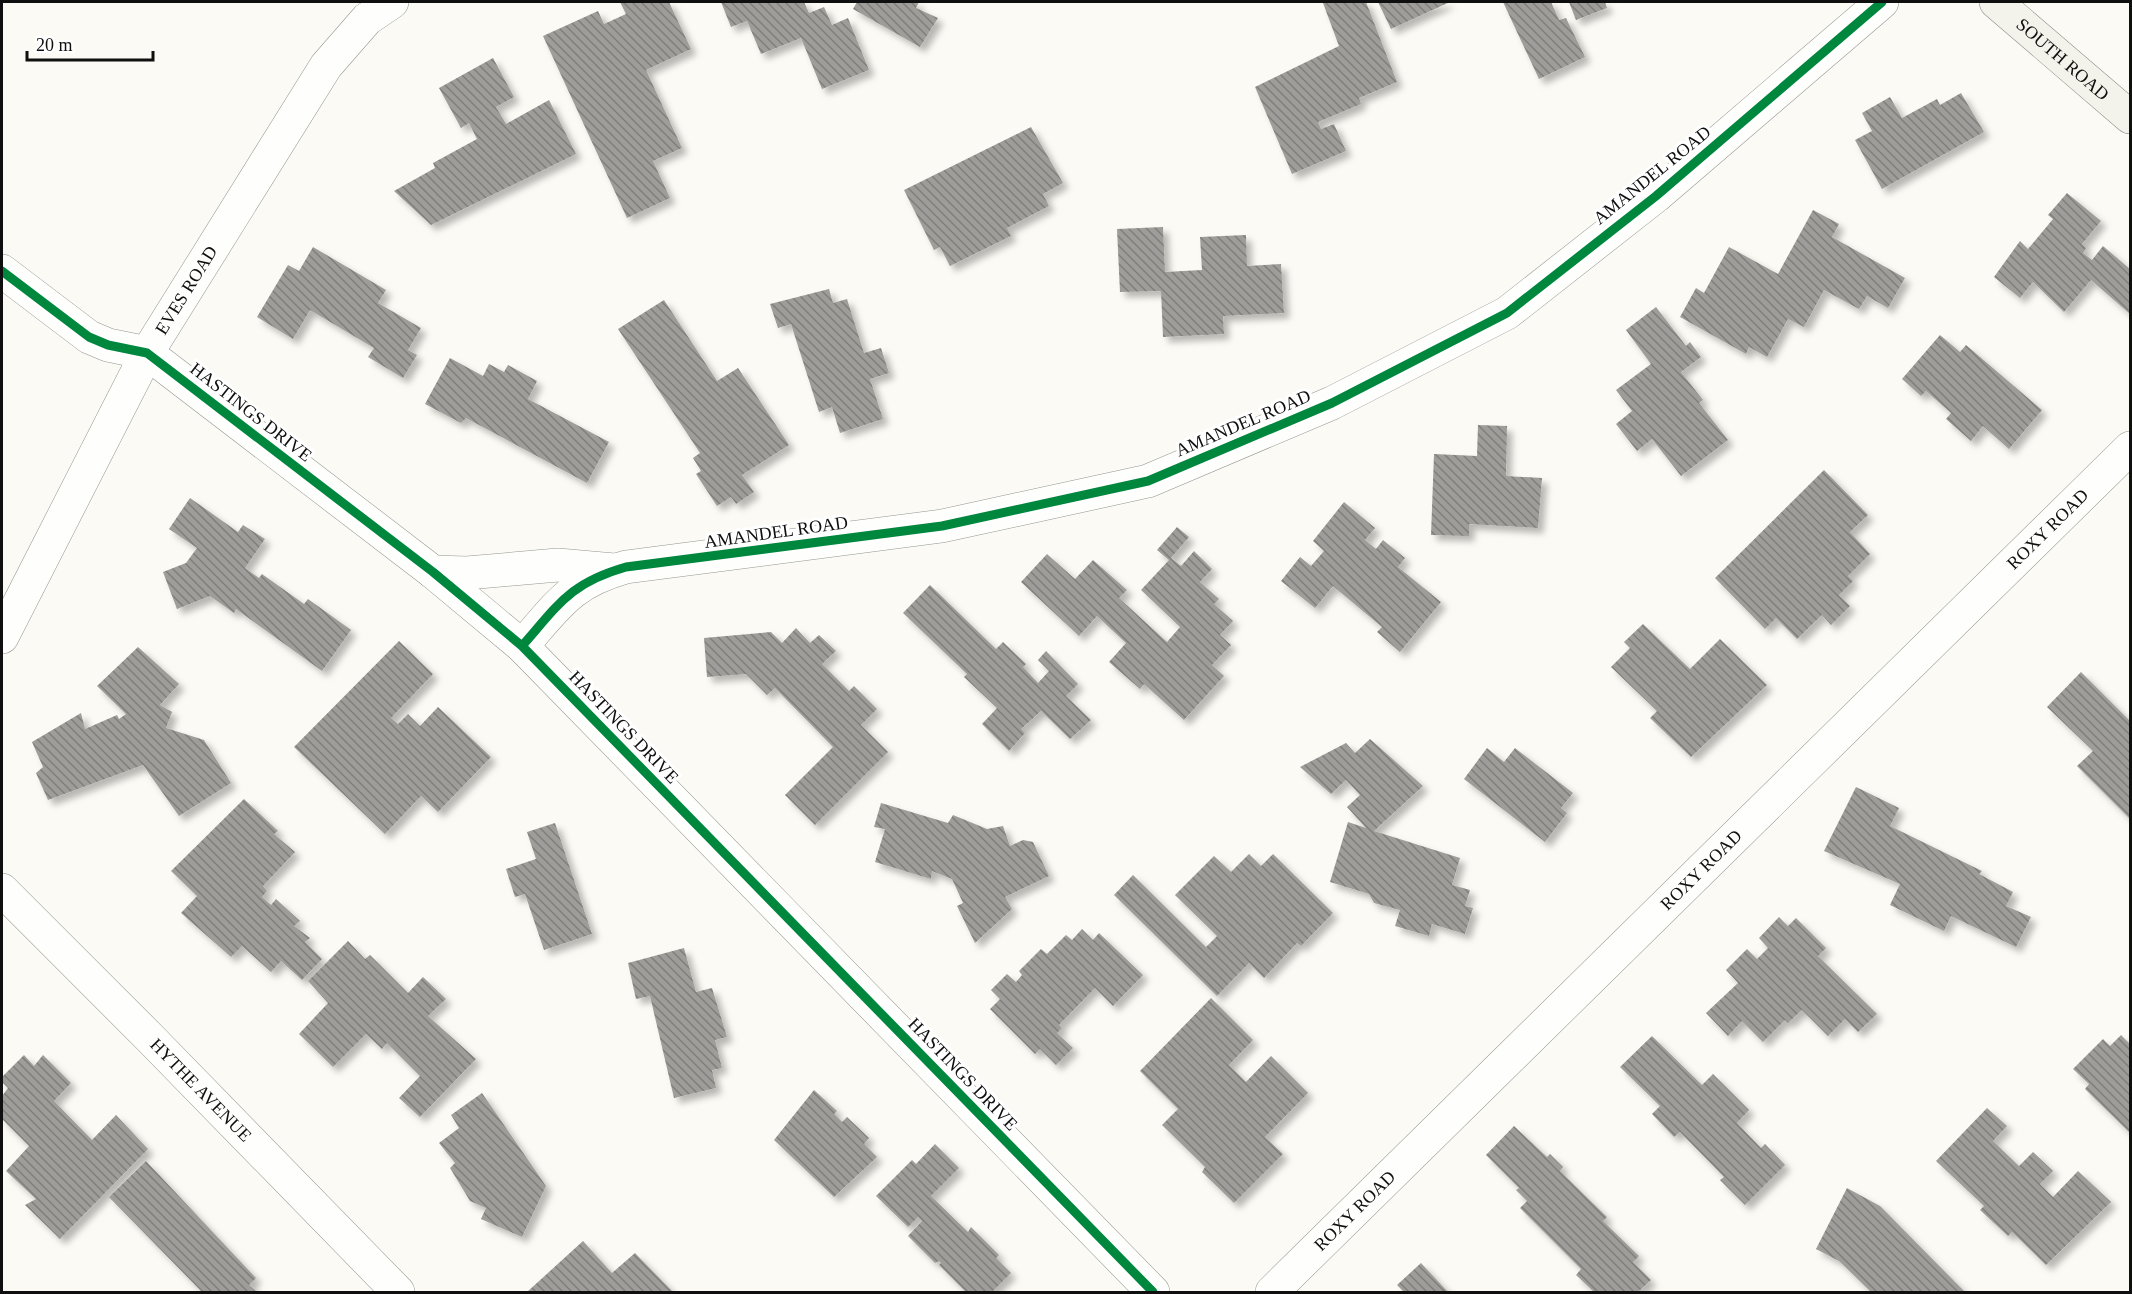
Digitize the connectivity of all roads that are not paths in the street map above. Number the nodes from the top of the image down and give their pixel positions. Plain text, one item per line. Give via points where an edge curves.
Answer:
1 (392, 2) edge
2 (1882, 2) edge
3 (1996, 2) edge
4 (2130, 117) edge
5 (2, 271) edge
6 (147, 353) junction
7 (2130, 448) edge
8 (616, 570) junction
9 (433, 572) junction
10 (2, 637) edge
11 (522, 646) junction
12 (2, 890) edge
13 (398, 1293) edge
14 (1153, 1293) edge
15 (1272, 1293) edge

1 - 6 street, EVES ROAD via 367,19 326,66
2 - 8 street, AMANDEL ROAD via 1656,196 1507,313 1332,403 1148,481 942,526
3 - 4 street, SOUTH ROAD
5 - 6 street, HASTINGS DRIVE via 89,337
6 - 9 street, HASTINGS DRIVE
6 - 10 street, EVES ROAD
7 - 15 street, ROXY ROAD
8 - 9 street via 558,565
8 - 11 street, AMANDEL ROAD via 599,574 570,592
9 - 11 street, HASTINGS DRIVE
11 - 14 street, HASTINGS DRIVE
12 - 13 street, HYTHE AVENUE

